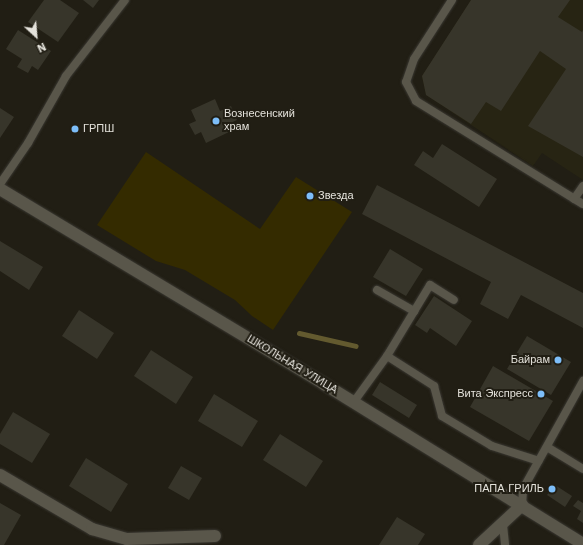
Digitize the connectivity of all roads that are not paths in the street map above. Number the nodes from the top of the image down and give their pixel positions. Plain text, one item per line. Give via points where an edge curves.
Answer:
1 (125, 0) edge
2 (452, 0) edge
3 (0, 184) edge
4 (583, 186) edge
5 (0, 189) edge
6 (574, 199) junction
7 (583, 204) edge
8 (377, 290) dead end
9 (454, 300) dead end
10 (414, 311) junction
11 (387, 356) junction
12 (583, 381) edge
13 (353, 402) junction
14 (547, 448) junction
15 (539, 461) junction
16 (583, 469) edge
17 (0, 475) edge
18 (522, 505) junction
19 (503, 525) junction
20 (215, 536) dead end
21 (583, 544) edge
22 (479, 545) edge
23 (505, 545) edge

1 - 3 lane via 66,76 28,144
2 - 6 lane via 414,59 406,82 416,101
4 - 6 lane
5 - 13 street, ШКОЛЬНАЯ УЛИЦА
6 - 7 lane
8 - 10 lane
9 - 10 lane via 430,285
10 - 11 lane
11 - 13 lane
11 - 15 lane via 434,386 442,416 492,446
12 - 14 lane
13 - 18 street, ШКОЛЬНАЯ УЛИЦА
14 - 15 lane
14 - 16 lane
15 - 18 lane via 523,489
17 - 20 street via 92,529 127,539
18 - 19 street
18 - 21 street, ШКОЛЬНАЯ УЛИЦА
19 - 22 street
19 - 23 lane

